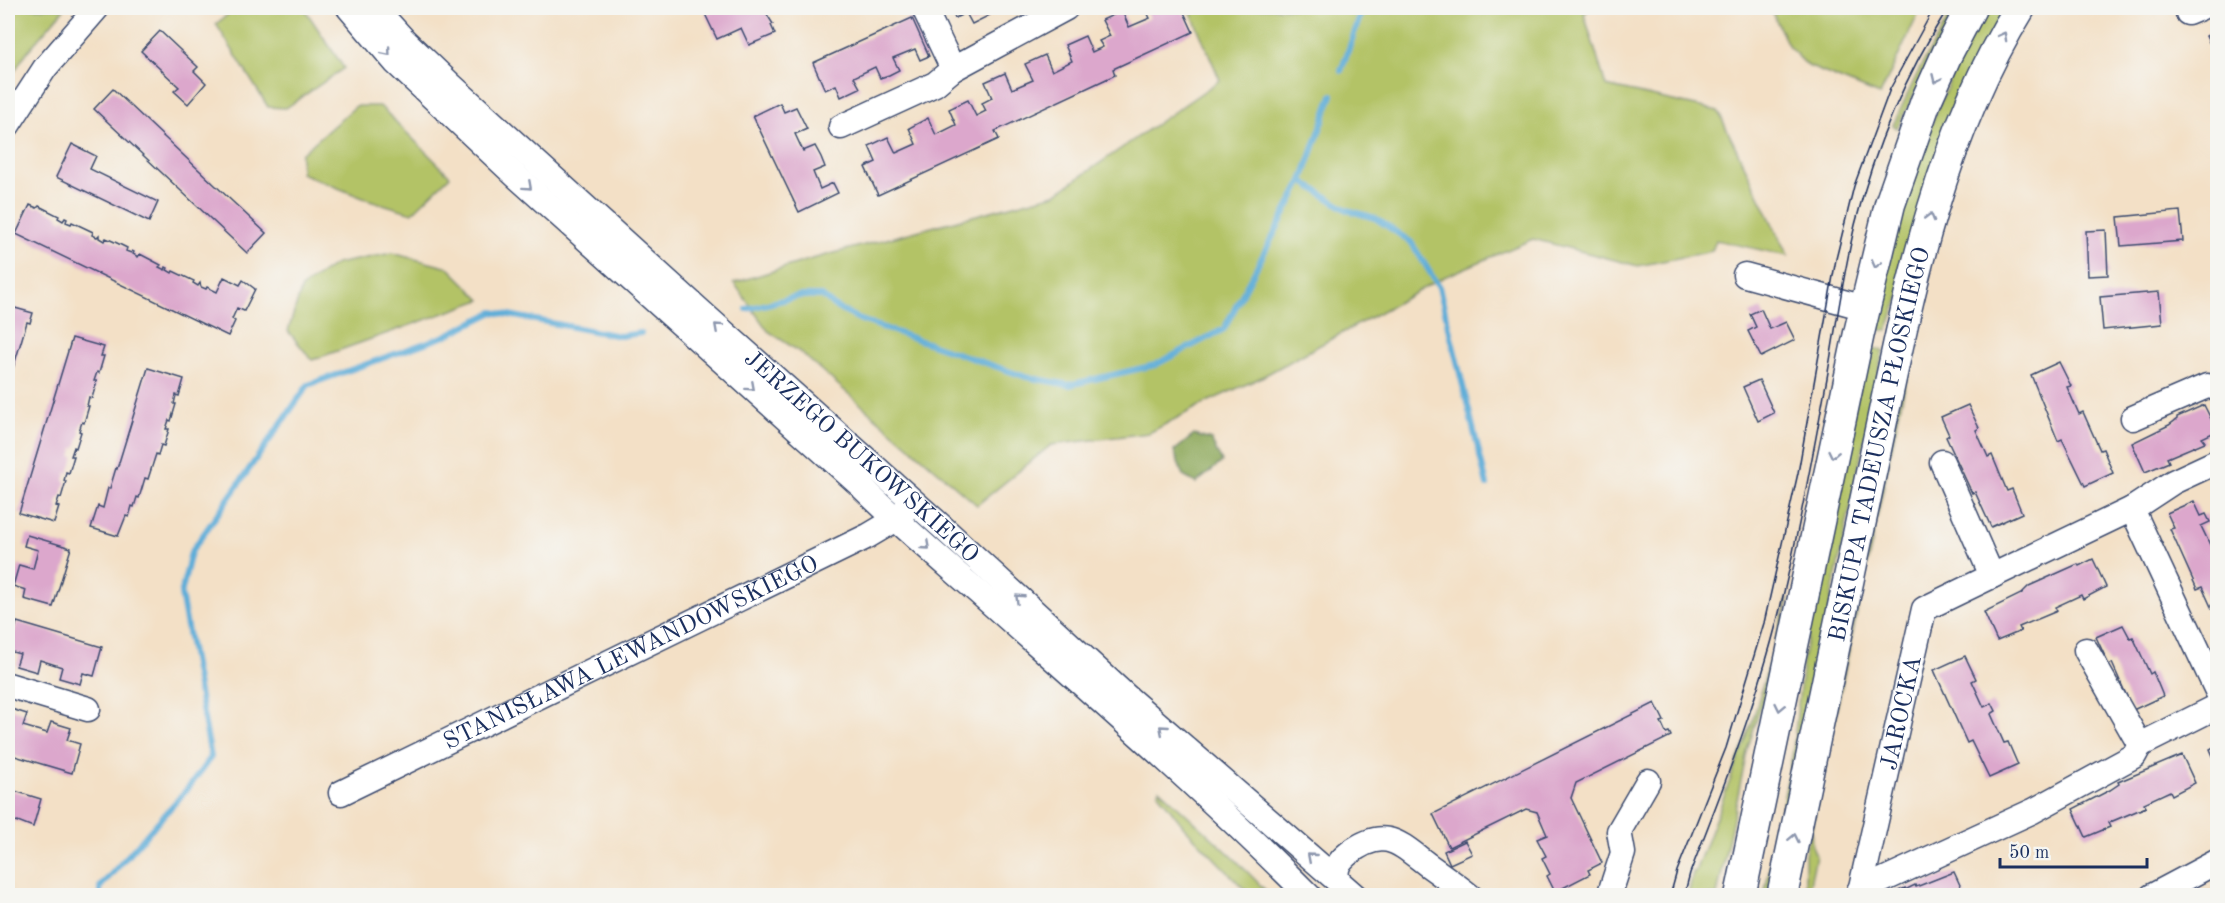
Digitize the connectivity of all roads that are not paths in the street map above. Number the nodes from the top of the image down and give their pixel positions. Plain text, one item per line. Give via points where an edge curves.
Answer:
1 (97, 8) edge
2 (349, 8) edge
3 (375, 8) edge
4 (924, 8) edge
5 (1066, 8) edge
6 (1971, 8) edge
7 (2020, 8) edge
8 (953, 69) junction
9 (8, 125) edge
10 (841, 127) dead end
11 (1745, 275) dead end
12 (1865, 308) junction
13 (2217, 388) edge
14 (2133, 418) dead end
15 (2217, 461) edge
16 (1942, 462) dead end
17 (912, 501) junction
18 (2132, 509) junction
19 (896, 520) junction
20 (1992, 576) junction
21 (2086, 650) dead end
22 (8, 685) edge
23 (2217, 693) edge
24 (2217, 706) edge
25 (88, 709) dead end
26 (2140, 745) junction
27 (1648, 781) dead end
28 (341, 793) dead end
29 (2217, 861) edge
30 (1346, 888) edge
31 (1859, 893) edge
32 (1309, 896) edge
33 (1470, 896) edge
34 (1609, 896) edge
35 (1740, 896) edge
36 (1782, 896) edge
37 (2152, 896) edge

1 - 9 street via 45,68
2 -> 19 street, JERZEGO BUKOWSKIEGO via 396,63 515,175
17 -> 3 street, JERZEGO BUKOWSKIEGO via 452,86
4 - 8 street
5 - 8 street
6 -> 12 main road, BISKUPA TADEUSZA PŁOSKIEGO via 1926,101 1890,204
36 -> 7 main road, BISKUPA TADEUSZA PŁOSKIEGO via 1896,356 1930,214 1974,95
8 - 10 street via 935,84
11 - 12 street
12 -> 35 main road, BISKUPA TADEUSZA PŁOSKIEGO
13 - 14 street via 2207,386
15 - 18 street, JAROCKA via 2173,482
16 - 20 street
17 - 19 street, STANISŁAWA LEWANDOWSKIEGO
30 -> 17 street, JERZEGO BUKOWSKIEGO via 1126,697
18 - 20 street, JAROCKA
18 - 23 street
19 - 28 street, STANISŁAWA LEWANDOWSKIEGO
19 -> 32 street, JERZEGO BUKOWSKIEGO via 1251,837
20 - 31 street, JAROCKA via 1924,609
21 - 26 street
22 - 25 street
24 - 26 street, JAROCKA
26 - 31 street, JAROCKA via 2134,756 2033,811
27 - 34 street via 1619,831 1623,853
29 - 37 street
30 - 33 street via 1335,870 1338,864 1359,846 1377,839 1389,840 1437,861

